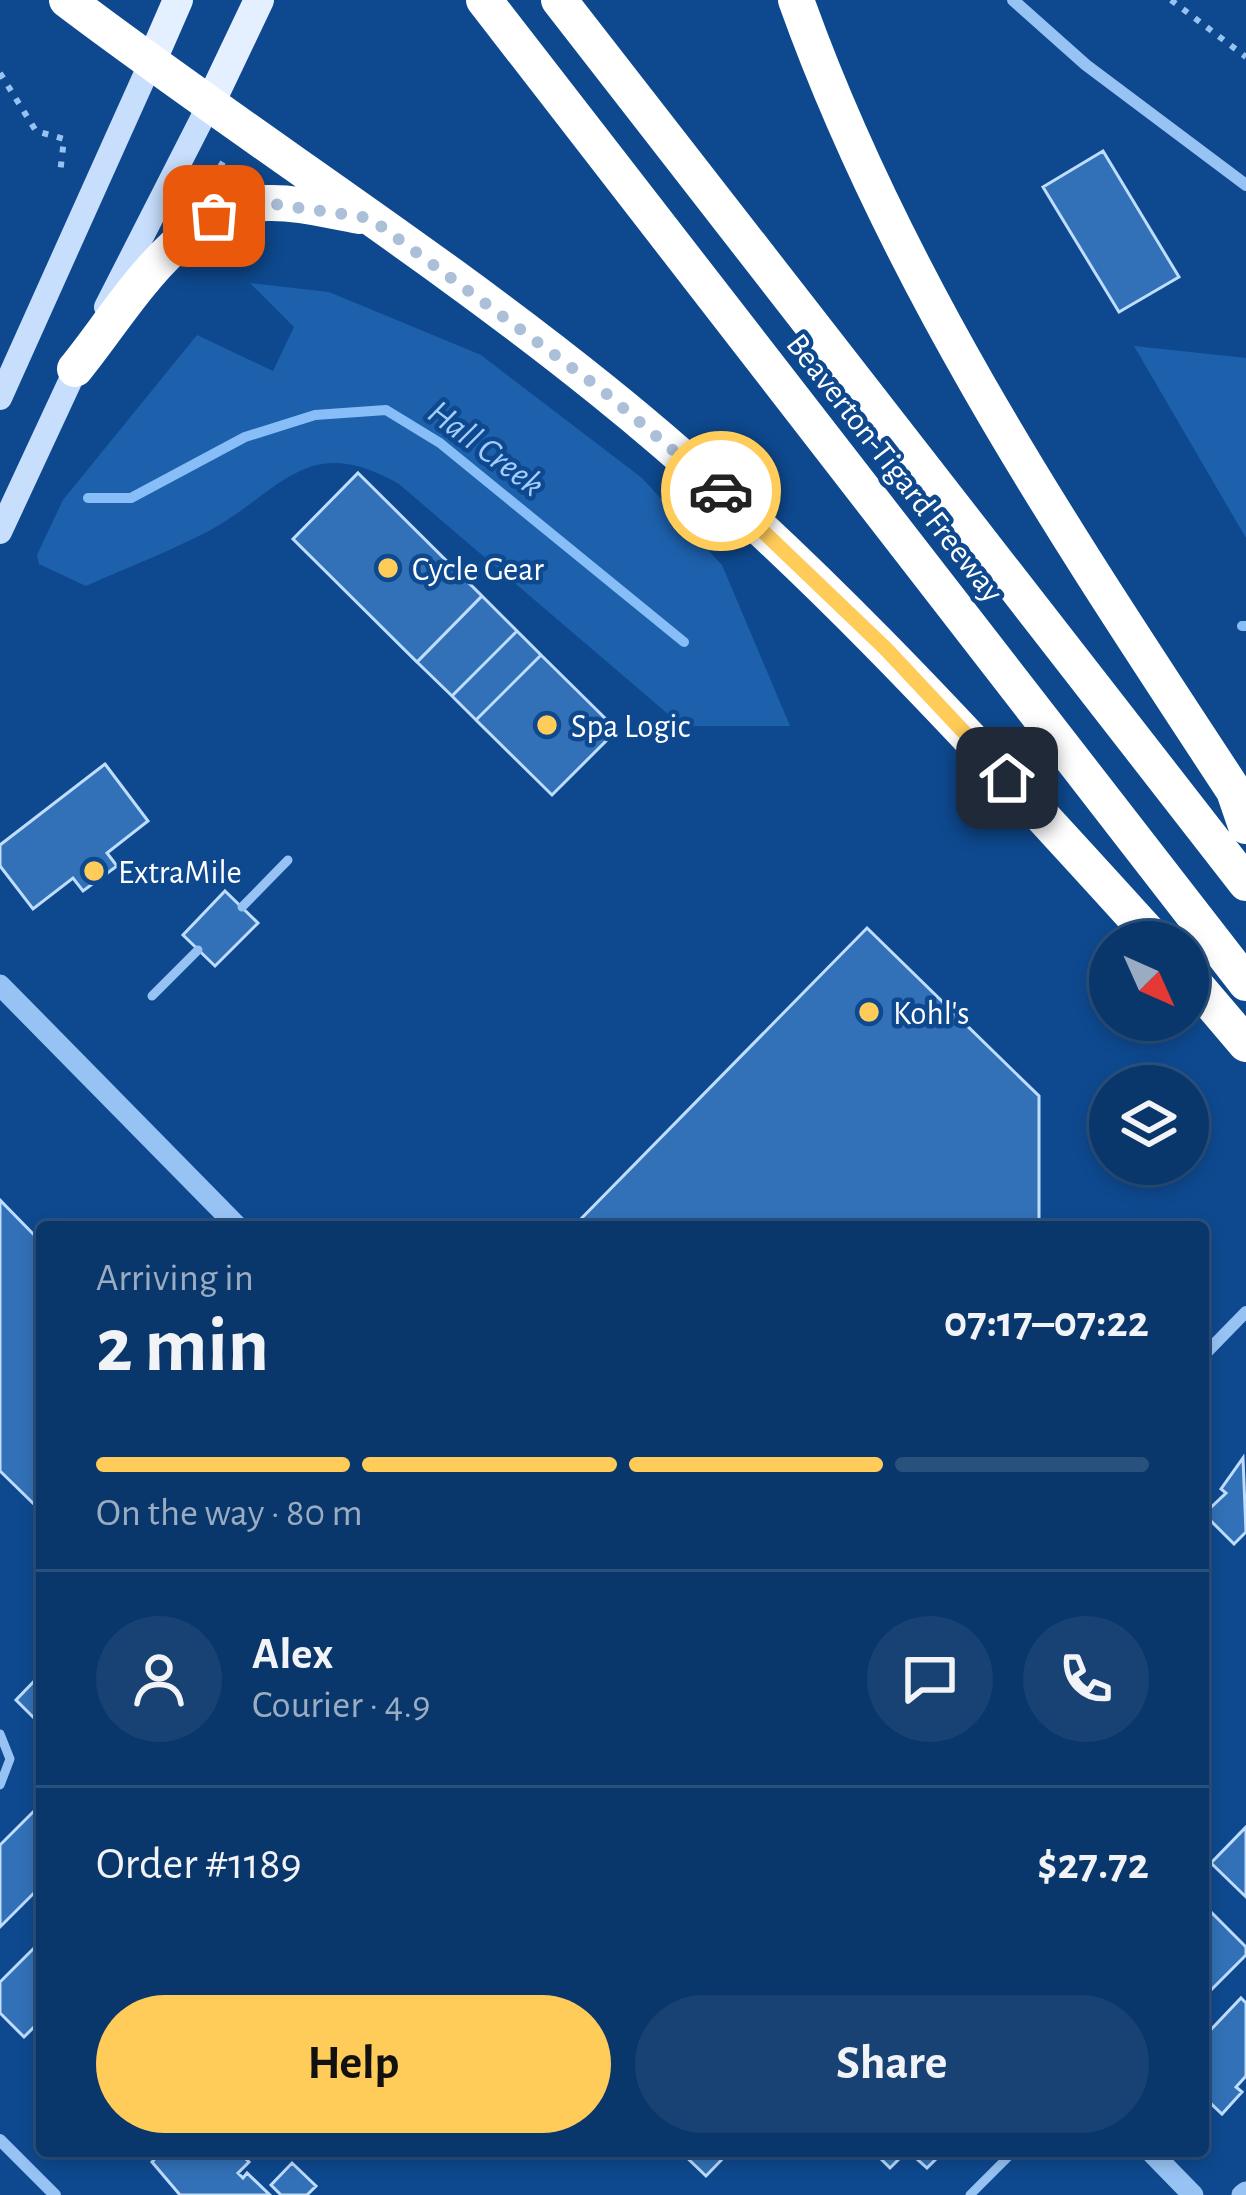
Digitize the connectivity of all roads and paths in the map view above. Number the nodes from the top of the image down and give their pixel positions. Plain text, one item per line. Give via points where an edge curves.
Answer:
1 (68, 0) edge
2 (178, 0) edge
3 (259, 0) edge
4 (484, 0) edge
5 (559, 0) edge
6 (796, 0) edge
7 (1013, 0) edge
8 (1171, 0) edge
9 (1246, 57) edge
10 (151, 62) junction
11 (0, 73) edge
12 (210, 103) junction
13 (231, 149) dead end
14 (60, 174) dead end
15 (212, 180) dead end
16 (1246, 185) edge
17 (370, 218) junction
18 (75, 369) junction
19 (0, 398) edge
20 (0, 532) edge
21 (1246, 826) edge
22 (288, 860) dead end
23 (1246, 883) edge
24 (242, 907) dead end
25 (1138, 921) edge
26 (198, 950) dead end
27 (1246, 982) edge
28 (0, 985) edge
29 (152, 996) dead end
30 (1209, 1000) edge
31 (1246, 1043) edge
32 (232, 1221) edge
33 (1246, 1312) edge
34 (1209, 1350) edge
35 (0, 1734) edge
36 (0, 1785) edge
37 (0, 2140) edge
38 (1009, 2157) edge
39 (1156, 2157) edge
40 (55, 2195) edge
41 (970, 2195) edge
42 (1193, 2195) edge

1 - 10 highway
2 - 10 main road
3 - 12 main road
4 - 27 highway, Beaverton-Tigard Freeway
5 - 23 highway, Beaverton-Tigard Freeway
6 - 21 highway via 893,225 1005,438 1234,791
7 - 16 street
8 - 9 path
10 - 12 highway
10 - 19 main road
11 - 14 path via 35,131 64,140
12 - 17 highway
12 - 18 main road
13 - 15 path
17 - 18 highway via 266,203 214,216 175,246
17 - 25 highway via 602,390 720,490 886,649
18 - 20 main road
22 - 24 lane
26 - 29 lane
28 - 32 street
30 - 31 highway
33 - 34 street
35 - 36 lane via 10,1759
37 - 40 street
38 - 41 lane
39 - 42 street

